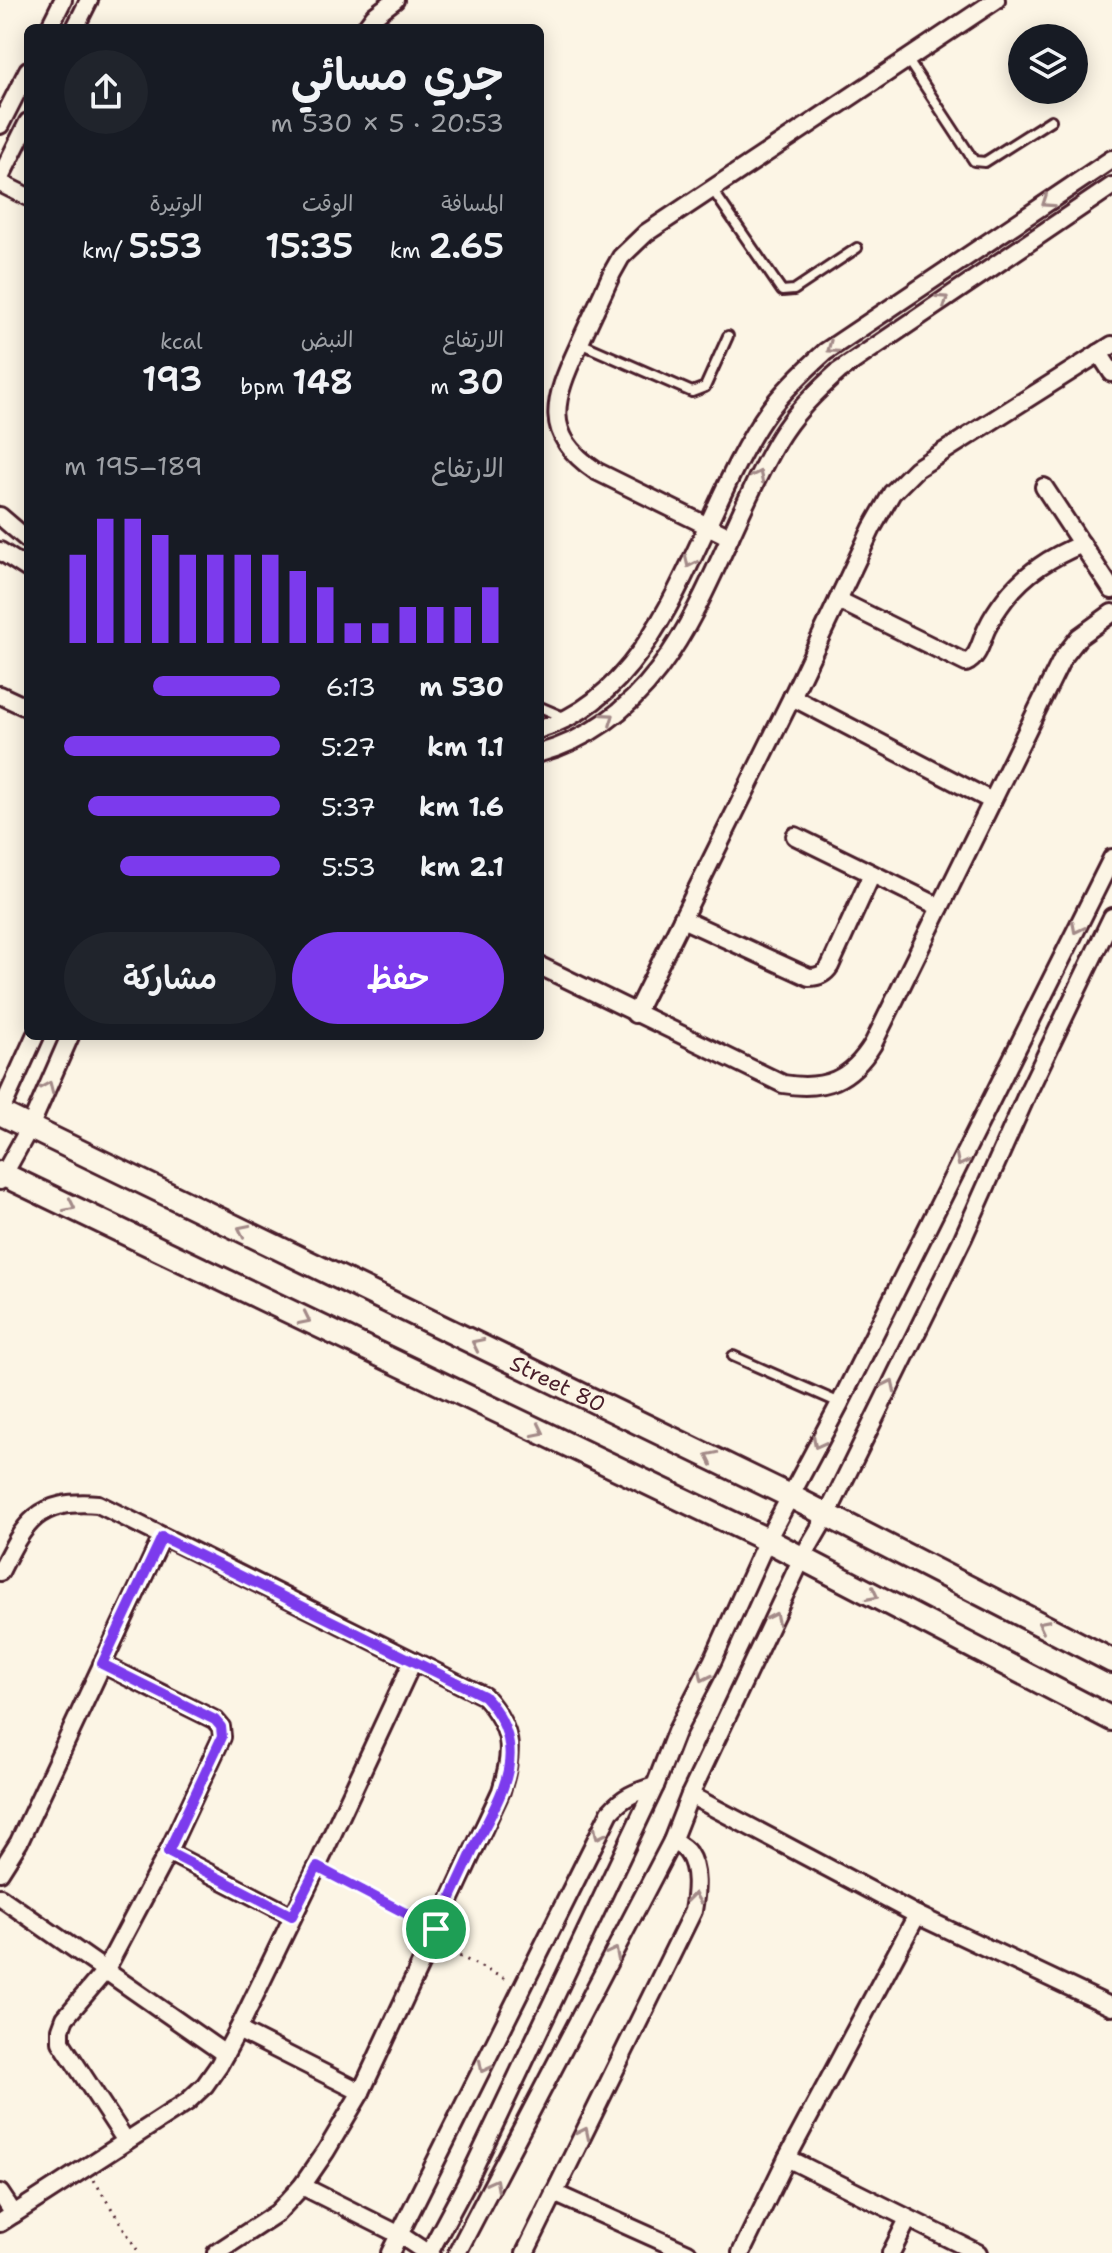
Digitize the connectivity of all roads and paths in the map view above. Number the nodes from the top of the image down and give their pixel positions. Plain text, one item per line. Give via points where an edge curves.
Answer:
1 (63, 0) edge
2 (89, 0) edge
3 (395, 0) edge
4 (996, 0) edge
5 (51, 24) edge
6 (77, 24) edge
7 (368, 24) edge
8 (907, 59) junction
9 (24, 78) edge
10 (1051, 120) dead end
11 (0, 125) edge
12 (24, 130) edge
13 (1112, 159) edge
14 (0, 180) edge
15 (1112, 186) edge
16 (712, 189) junction
17 (24, 195) edge
18 (857, 248) dead end
19 (728, 336) dead end
20 (580, 343) junction
21 (1105, 349) edge
22 (1112, 373) edge
23 (1044, 487) dead end
24 (0, 516) edge
25 (708, 525) junction
26 (24, 537) edge
27 (730, 537) junction
28 (1082, 544) junction
29 (0, 551) edge
30 (24, 566) edge
31 (1112, 590) edge
32 (838, 600) junction
33 (1112, 613) edge
34 (0, 695) edge
35 (792, 697) junction
36 (24, 706) edge
37 (544, 709) edge
38 (565, 718) junction
39 (544, 727) edge
40 (544, 752) edge
41 (992, 801) junction
42 (795, 836) dead end
43 (1112, 858) edge
44 (872, 874) junction
45 (940, 907) junction
46 (1112, 917) edge
47 (682, 919) junction
48 (544, 968) edge
49 (635, 1014) junction
50 (33, 1040) edge
51 (68, 1040) edge
52 (0, 1113) edge
53 (30, 1127) junction
54 (1, 1176) edge
55 (733, 1356) dead end
56 (840, 1403) junction
57 (790, 1496) junction
58 (827, 1515) junction
59 (162, 1537) junction
60 (767, 1540) junction
61 (802, 1558) junction
62 (0, 1572) edge
63 (413, 1661) junction
64 (1112, 1661) edge
65 (102, 1664) junction
66 (1112, 1719) edge
67 (655, 1786) junction
68 (690, 1795) junction
69 (672, 1841) junction
70 (168, 1852) junction
71 (317, 1867) junction
72 (0, 1872) edge
73 (0, 1897) edge
74 (917, 1915) junction
75 (292, 1916) junction
76 (434, 1935) junction
77 (105, 1971) junction
78 (523, 1988) junction
79 (1112, 2007) edge
80 (238, 2030) junction
81 (225, 2054) junction
82 (361, 2092) junction
83 (126, 2141) junction
84 (787, 2158) junction
85 (86, 2167) junction
86 (302, 2186) junction
87 (0, 2193) edge
88 (554, 2193) junction
89 (7, 2218) edge
90 (908, 2219) junction
91 (400, 2235) junction
92 (139, 2253) edge
93 (216, 2253) edge
94 (390, 2253) edge
95 (428, 2253) edge
96 (457, 2253) edge
97 (525, 2253) edge
98 (688, 2253) edge
99 (741, 2253) edge
100 (891, 2253) edge
101 (978, 2253) edge

1 - 5 street
2 - 6 street
3 - 7 street
4 - 8 street
8 - 10 lane via 978,163
8 - 16 street
9 - 11 street
12 - 14 street
13 -> 25 street via 825,352 795,379 748,445
14 - 17 street
27 -> 15 street via 765,461 819,389
16 - 18 lane via 782,291 794,290
16 - 20 street via 646,233 621,257
19 - 20 lane via 707,383 692,392
20 - 25 street via 557,402 565,443 596,471
21 - 22 street
21 - 32 street via 903,480 883,507
23 - 28 street
24 - 26 street
25 - 27 street
25 -> 38 street via 632,664 596,699
40 -> 27 street via 594,730 650,683 672,653
28 - 31 street
28 - 32 street via 1027,576 1005,599 966,663
29 - 30 street
32 - 35 street
33 - 41 street via 1079,637 1062,659
34 - 36 street
35 - 41 street
35 - 47 street
37 - 38 lane
38 - 39 street
41 - 45 street
42 - 44 street
43 -> 56 street
44 - 45 street
44 - 47 street via 830,966 816,977
45 - 49 street via 873,1044 864,1059 836,1081 819,1086 783,1084
58 -> 46 street
47 - 49 street
48 - 49 street
50 - 52 street
53 -> 51 street
52 - 53 street, Street 80
53 - 54 street
57 -> 53 street, Street 80
54 -> 60 street
55 - 56 lane
56 -> 57 street
57 - 58 street, Street 80
57 - 60 street
58 - 61 street
64 -> 58 street, Street 80
59 - 62 street via 98,1504 73,1502 49,1508 28,1523
59 - 63 street
59 - 65 street
60 - 61 street
60 -> 67 street
61 -> 66 street
68 -> 61 street
63 - 71 street
63 - 76 street via 484,1696 497,1710 510,1747 501,1791
65 - 70 street via 221,1727 222,1737
65 - 72 street
67 -> 78 street via 633,1792 610,1812
67 - 95 street via 468,2180
68 - 69 street
68 - 74 street
88 -> 69 street via 693,1911 693,1866 687,1851
96 -> 69 street
70 - 75 street
70 - 77 street
71 - 75 street
71 - 76 path
73 - 77 street
74 - 79 street
74 - 84 street
75 - 80 street
76 - 78 path
76 - 82 street
77 - 81 street
77 - 83 street via 65,2018 61,2042
78 -> 91 street
80 - 81 street
80 - 82 street
81 - 83 street via 187,2102
82 - 86 street
83 - 85 street
84 - 90 street
84 - 99 street
85 - 89 street
85 - 92 path
86 - 91 street
86 - 93 street via 277,2213
87 - 89 street
88 - 97 street
88 - 98 street
90 - 100 street
90 - 101 street
91 - 94 street
91 - 95 street

